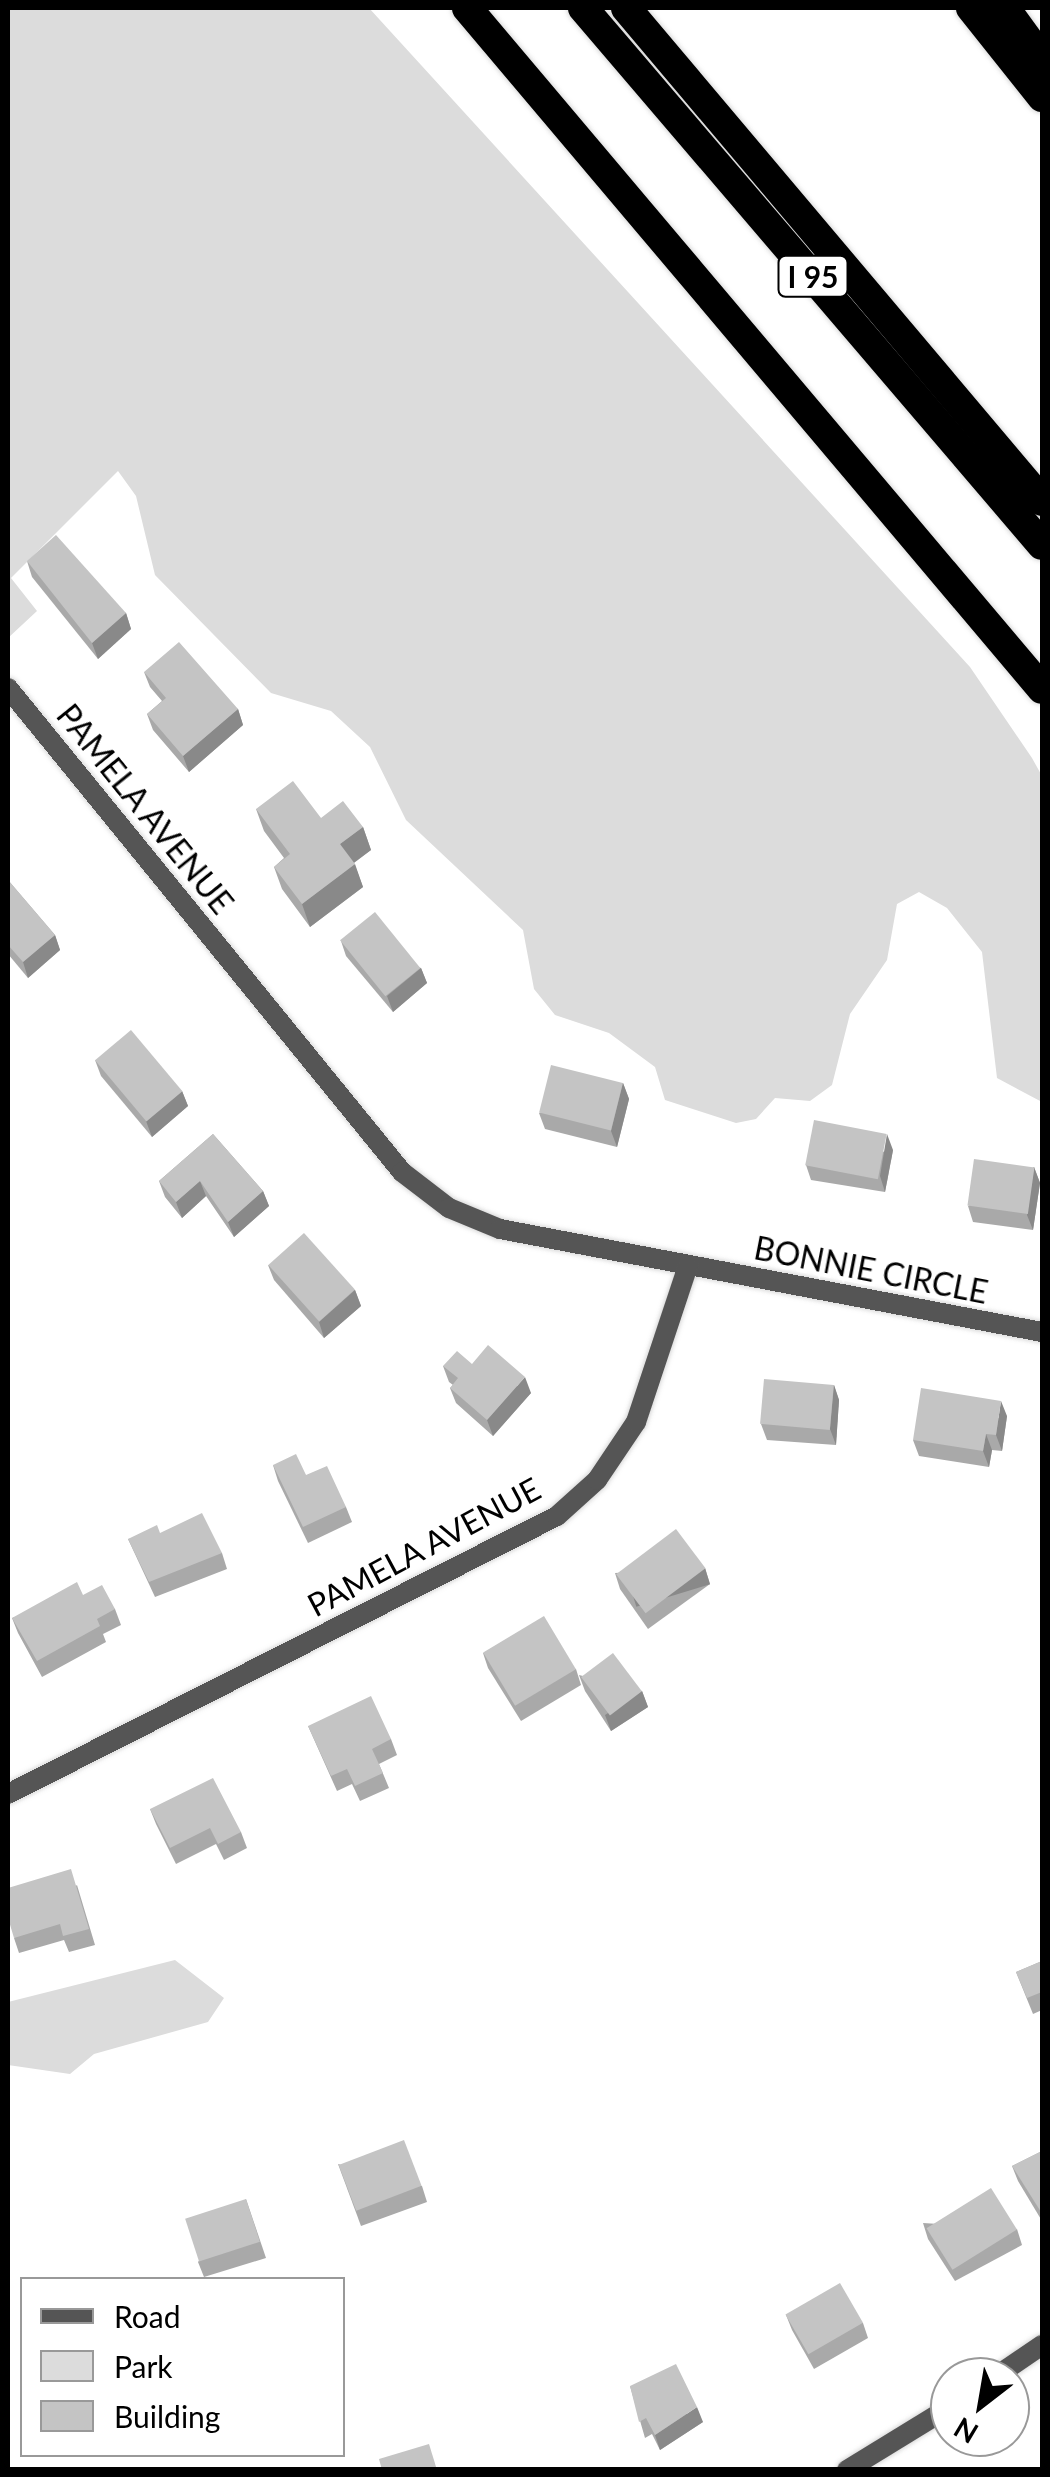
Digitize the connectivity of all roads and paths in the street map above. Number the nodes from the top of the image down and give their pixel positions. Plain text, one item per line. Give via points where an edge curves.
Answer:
1 (467, 8) edge
2 (582, 8) edge
3 (626, 8) edge
4 (970, 8) edge
5 (1006, 8) edge
6 (1042, 59) edge
7 (1042, 97) edge
8 (1042, 501) edge
9 (1042, 545) edge
10 (8, 688) edge
11 (1042, 690) edge
12 (16, 715) edge
13 (688, 1266) junction
14 (1042, 1332) edge
15 (8, 1794) edge
16 (930, 2420) edge
17 (847, 2470) edge

1 - 11 highway
2 - 9 highway, I 95
3 - 8 highway
4 - 7 highway
5 - 6 highway
10 - 12 street, PAMELA AVENUE
12 - 13 street, PAMELA AVENUE via 402,1172 449,1208 500,1229
13 - 14 street, BONNIE CIRCLE
13 - 15 street, PAMELA AVENUE via 636,1422 597,1480 556,1516
16 - 17 street

